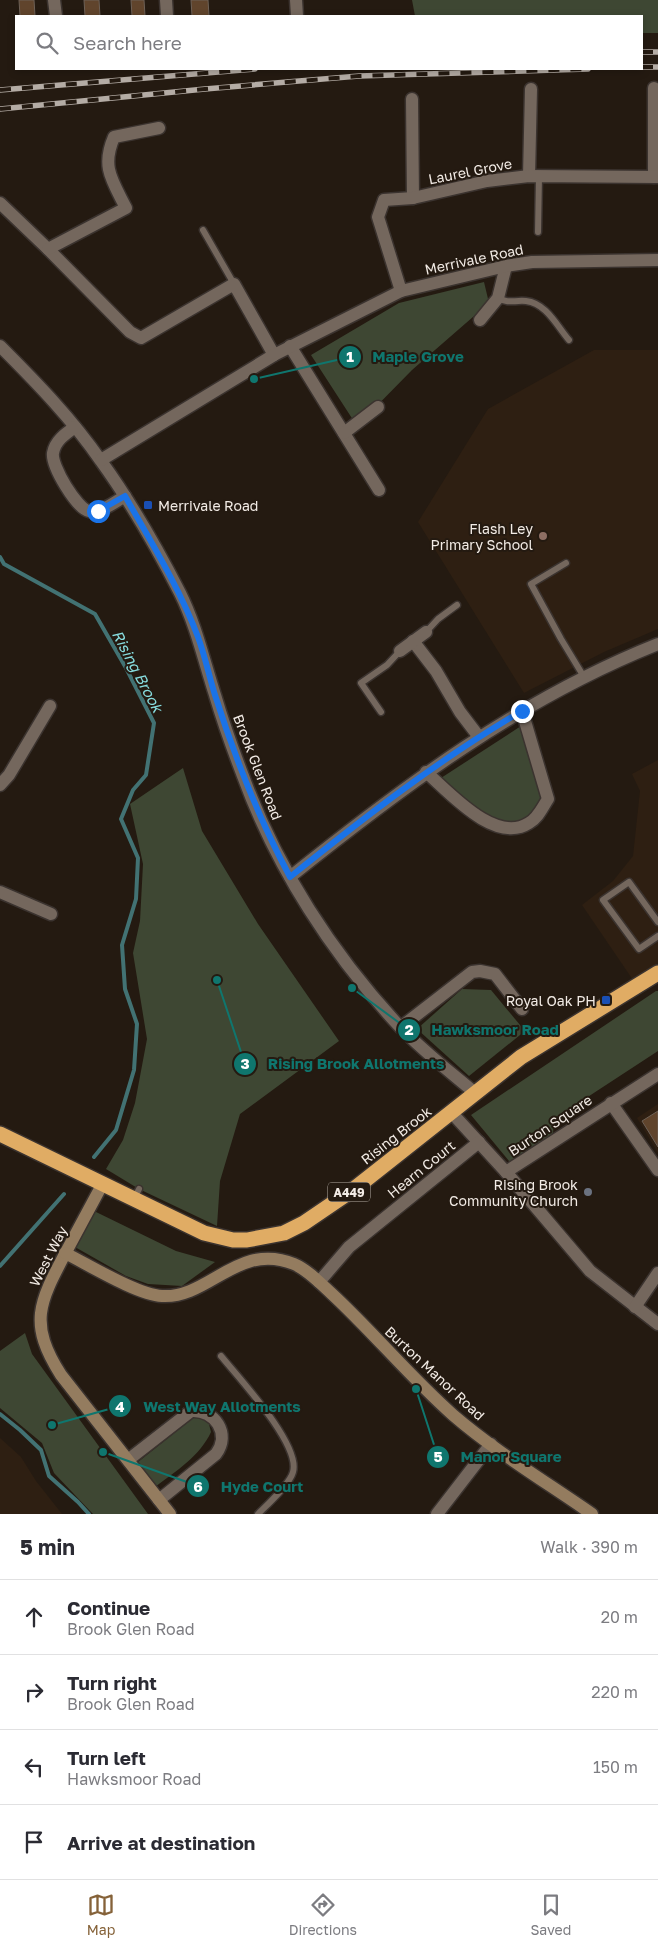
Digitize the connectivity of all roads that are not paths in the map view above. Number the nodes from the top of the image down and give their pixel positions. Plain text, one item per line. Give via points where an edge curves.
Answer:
1 (54, 0) edge
2 (166, 0) edge
3 (296, 0) edge
4 (56, 15) edge
5 (167, 15) edge
6 (297, 15) edge
7 (654, 88) dead end
8 (531, 89) dead end
9 (412, 99) dead end
10 (159, 128) dead end
11 (534, 175) junction
12 (656, 176) edge
13 (413, 198) junction
14 (0, 203) edge
15 (203, 230) dead end
16 (538, 232) dead end
17 (48, 249) junction
18 (658, 260) edge
19 (506, 266) junction
20 (234, 284) junction
21 (401, 291) junction
22 (498, 298) junction
23 (480, 320) dead end
24 (569, 340) dead end
25 (0, 346) edge
26 (290, 346) junction
27 (274, 355) junction
28 (378, 408) dead end
29 (75, 427) junction
30 (344, 434) junction
31 (101, 460) junction
32 (378, 490) dead end
33 (125, 496) junction
34 (566, 562) dead end
35 (457, 605) dead end
36 (426, 632) joint
37 (413, 641) junction
38 (658, 644) edge
39 (400, 651) joint
40 (584, 677) junction
41 (50, 706) dead end
42 (522, 711) junction
43 (381, 712) dead end
44 (479, 737) junction
45 (426, 772) junction
46 (0, 785) edge
47 (290, 877) junction
48 (0, 892) edge
49 (51, 914) dead end
50 (658, 922) edge
51 (658, 936) edge
52 (658, 974) edge
53 (522, 1010) dead end
54 (401, 1027) junction
55 (658, 1074) edge
56 (475, 1093) junction
57 (611, 1103) junction
58 (452, 1112) junction
59 (0, 1134) edge
60 (478, 1142) junction
61 (656, 1163) edge
62 (506, 1172) junction
63 (102, 1185) junction
64 (65, 1253) junction
65 (658, 1272) edge
66 (319, 1282) junction
67 (634, 1307) junction
68 (658, 1324) edge
69 (221, 1356) dead end
70 (491, 1444) junction
71 (128, 1460) junction
72 (159, 1500) junction
73 (170, 1514) edge
74 (258, 1514) edge
75 (437, 1514) edge
76 (592, 1514) edge

1 - 4 street
2 - 5 street
3 - 6 street
7 - 12 street
8 - 11 street
9 - 13 street
10 - 17 street via 114,137 108,150 108,170 126,208
11 - 12 street, Laurel Grove
11 - 13 street, Laurel Grove via 487,181
11 - 16 lane
13 - 21 street, Laurel Grove via 384,200 378,217
14 - 17 street
15 - 20 lane
17 - 20 street via 130,332 141,338
18 - 19 street, Merrivale Road via 532,262
19 - 21 street, Merrivale Road
19 - 22 street
20 - 27 street
21 - 26 street, Merrivale Road
22 - 23 street
22 - 24 lane via 541,306
25 - 29 street, Brook Glen Road
26 - 27 street, Merrivale Road
26 - 30 street
27 - 31 street, Merrivale Road
28 - 30 street
29 - 31 street, Brook Glen Road
29 - 33 street via 60,438 53,454 55,467 78,505 88,511 98,511
30 - 32 street
31 - 33 street, Brook Glen Road
33 - 47 street, Brook Glen Road via 180,594 243,777
34 - 40 lane via 532,584
35 - 36 lane
36 - 37 street
37 - 39 street
37 - 44 street
38 - 40 street
39 - 43 lane via 361,684
40 - 42 street
41 - 46 street
42 - 44 street
42 - 45 street via 548,799 528,824 515,828 499,827 482,819
44 - 45 street
45 - 47 street
47 - 54 street, Brook Glen Road via 334,946
48 - 49 street
50 - 51 lane via 629,882 603,900 639,949
52 - 56 highway, Rising Brook / A449 via 545,1041
53 - 54 street via 495,974 472,972
54 - 56 street, Brook Glen Road
55 - 57 street, Burton Square
56 - 58 highway, Rising Brook / A449
57 - 61 street, Burton Square
57 - 62 street, Burton Square
58 - 60 street
58 - 63 highway, Rising Brook / A449 via 304,1223 284,1232 247,1240 218,1237 186,1226 136,1194
59 - 63 highway, Rising Brook / A449
60 - 62 street
60 - 66 street, Hearn Court via 349,1247
62 - 67 street via 590,1271
63 - 64 street, West Way
64 - 66 street, Burton Manor Road via 143,1292 162,1296 190,1291 242,1263 259,1260 294,1264
64 - 71 street, West Way via 43,1299 40,1320 43,1342 61,1375
65 - 67 street
66 - 70 street, Burton Manor Road via 453,1414
67 - 68 street
69 - 74 lane via 279,1429 293,1454 293,1472 279,1493
70 - 75 street
70 - 76 street, Burton Manor Road
71 - 72 street, West Way
71 - 72 street via 191,1411 208,1414 218,1424 222,1438 216,1454
72 - 73 street, West Way

